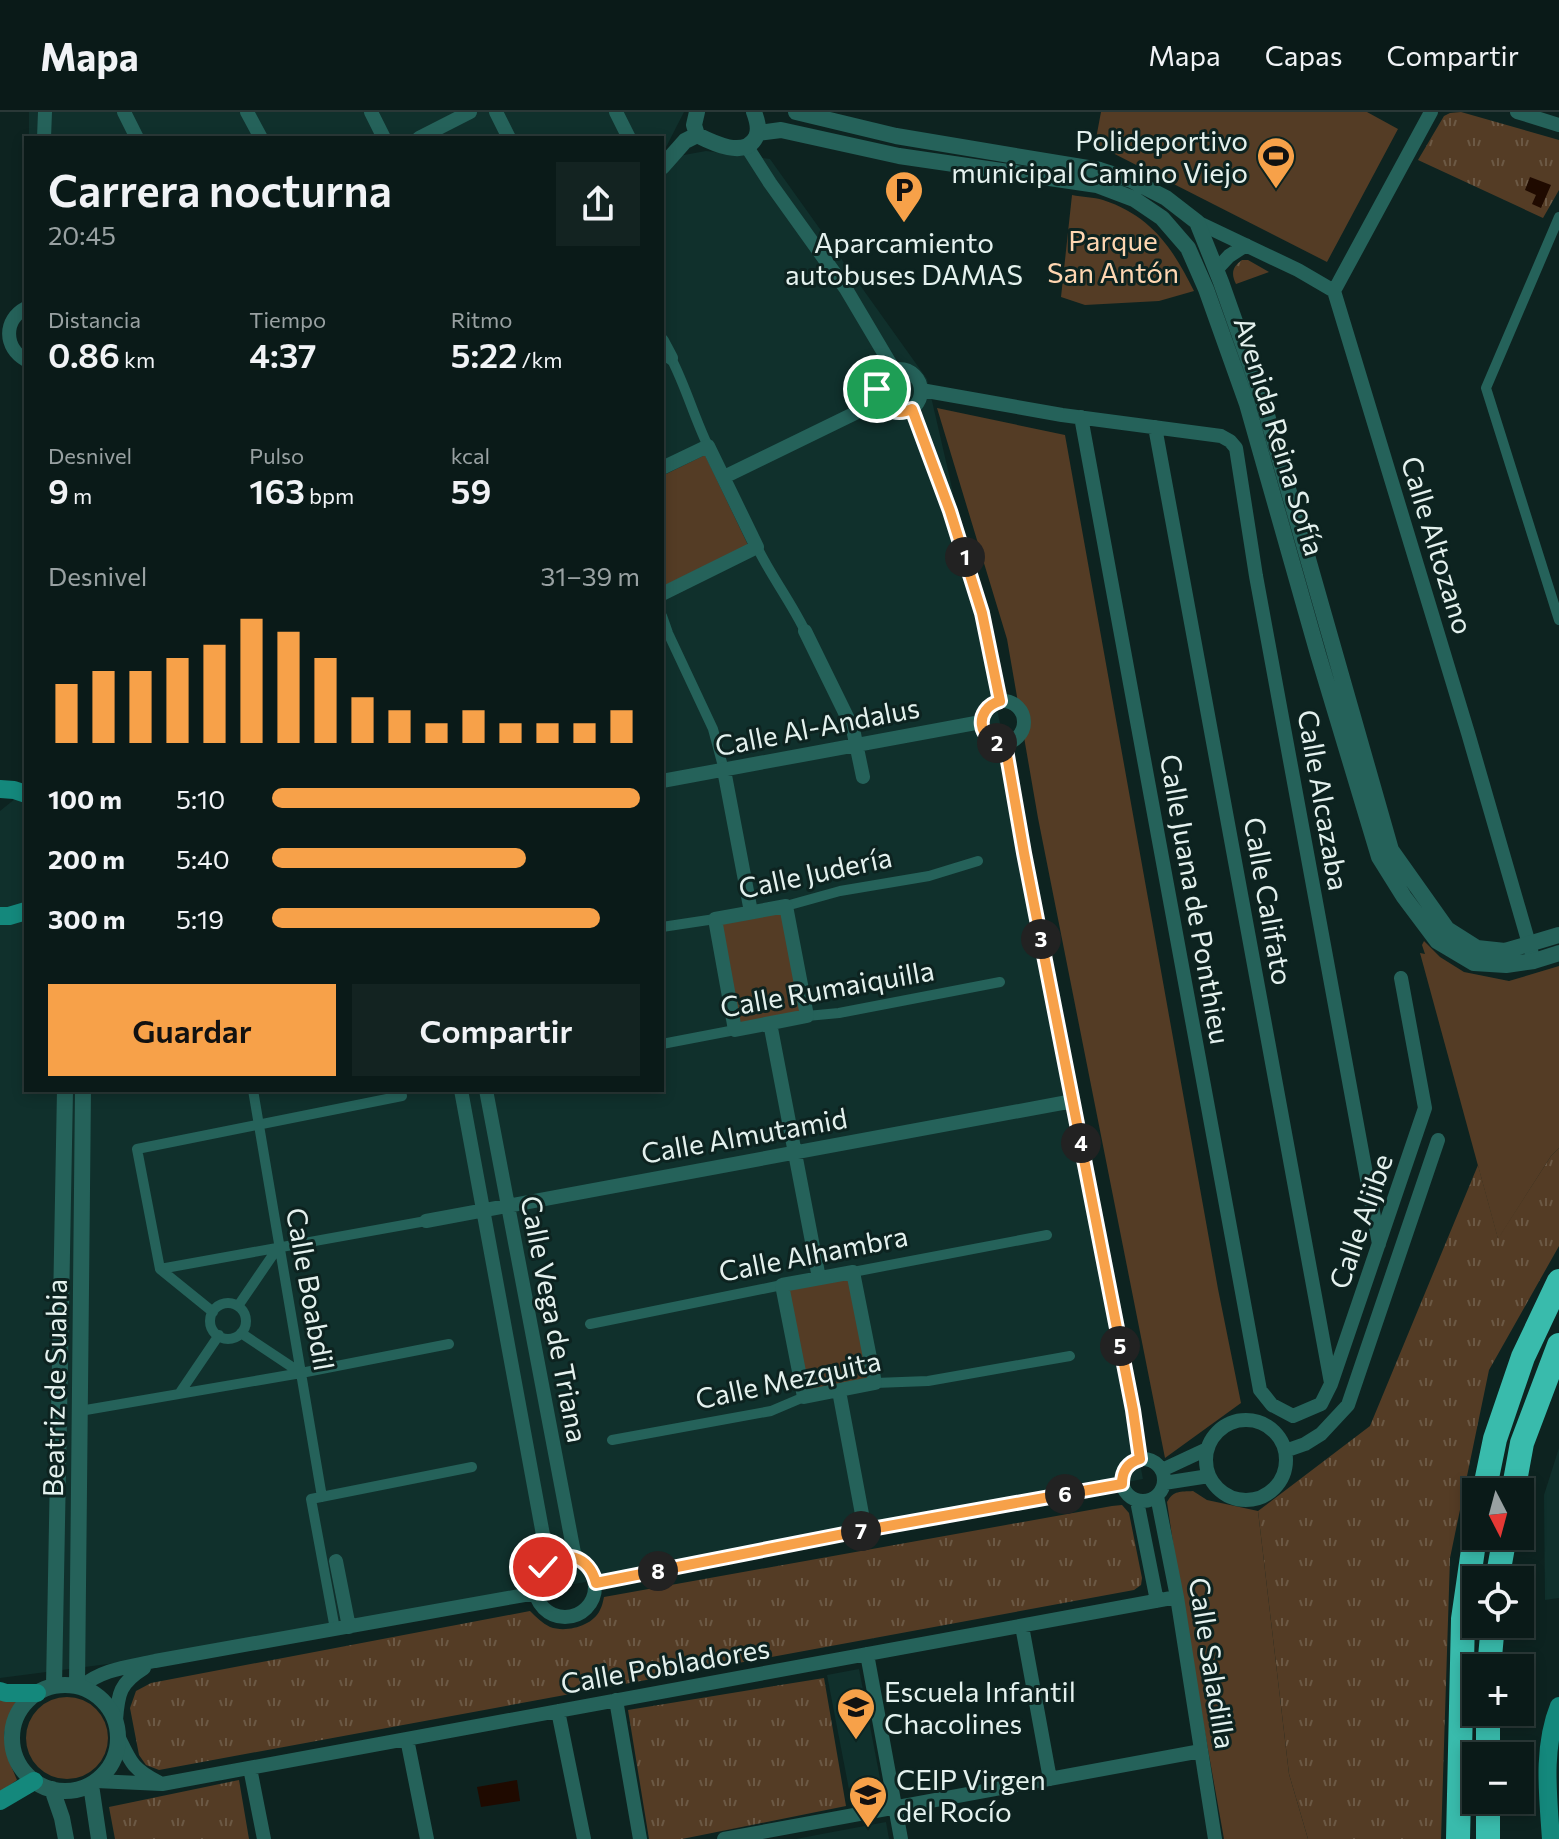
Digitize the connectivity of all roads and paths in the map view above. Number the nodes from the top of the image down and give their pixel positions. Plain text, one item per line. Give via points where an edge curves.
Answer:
1 (45, 112) edge
2 (124, 112) edge
3 (247, 112) edge
4 (371, 112) edge
5 (470, 112) edge
6 (496, 112) edge
7 (616, 112) edge
8 (697, 112) edge
9 (754, 112) edge
10 (796, 112) edge
11 (1431, 112) edge
12 (1517, 112) edge
13 (1559, 125) edge
14 (758, 133) junction
15 (697, 135) junction
16 (44, 136) edge
17 (136, 136) edge
18 (260, 136) edge
19 (383, 136) edge
20 (423, 136) edge
21 (508, 136) edge
22 (628, 136) edge
23 (747, 147) junction
24 (664, 165) edge
25 (1559, 217) edge
26 (1162, 218) junction
27 (1197, 222) junction
28 (1246, 245) junction
29 (1209, 274) junction
30 (1334, 291) junction
31 (24, 309) edge
32 (664, 345) edge
33 (671, 358) joint
34 (24, 359) edge
35 (894, 370) junction
36 (921, 390) junction
37 (880, 401) junction
38 (912, 409) junction
39 (1081, 417) junction
40 (1155, 427) junction
41 (708, 446) junction
42 (664, 467) edge
43 (724, 477) junction
44 (757, 547) junction
45 (664, 593) edge
46 (1559, 620) edge
47 (664, 622) edge
48 (805, 631) joint
49 (1000, 701) junction
50 (981, 722) junction
51 (857, 744) junction
52 (1005, 744) junction
53 (724, 770) junction
54 (863, 777) dead end
55 (664, 781) edge
56 (978, 861) dead end
57 (786, 906) junction
58 (751, 912) junction
59 (24, 914) edge
60 (0, 916) edge
61 (715, 919) junction
62 (664, 927) edge
63 (1559, 935) edge
64 (1530, 944) junction
65 (1559, 953) edge
66 (1534, 961) junction
67 (1401, 978) dead end
68 (1000, 982) dead end
69 (807, 1016) junction
70 (770, 1023) junction
71 (735, 1030) junction
72 (664, 1044) edge
73 (65, 1092) edge
74 (83, 1092) edge
75 (253, 1092) edge
76 (461, 1092) edge
77 (486, 1092) edge
78 (402, 1096) dead end
79 (1073, 1101) junction
80 (259, 1125) junction
81 (1438, 1140) dead end
82 (794, 1152) junction
83 (507, 1205) junction
84 (484, 1209) junction
85 (426, 1221) joint
86 (1047, 1235) dead end
87 (1379, 1245) junction
88 (279, 1246) junction
89 (160, 1269) junction
90 (853, 1272) junction
91 (819, 1278) junction
92 (1559, 1281) edge
93 (782, 1285) junction
94 (238, 1306) junction
95 (213, 1312) junction
96 (590, 1324) dead end
97 (241, 1333) junction
98 (219, 1335) junction
99 (449, 1344) dead end
100 (1559, 1345) edge
101 (1070, 1356) dead end
102 (301, 1373) junction
103 (875, 1383) junction
104 (1331, 1384) junction
105 (1260, 1390) joint
106 (839, 1391) junction
107 (179, 1394) junction
108 (804, 1397) junction
109 (80, 1411) junction
110 (612, 1440) dead end
111 (1207, 1449) junction
112 (1285, 1451) junction
113 (1140, 1459) junction
114 (472, 1467) dead end
115 (1209, 1476) junction
116 (1487, 1478) edge
117 (1516, 1478) edge
118 (1161, 1483) junction
119 (1122, 1484) junction
120 (316, 1498) junction
121 (1137, 1501) junction
122 (865, 1530) junction
123 (1473, 1550) edge
124 (575, 1558) junction
125 (336, 1561) dead end
126 (548, 1562) junction
127 (596, 1583) junction
128 (536, 1593) junction
129 (1177, 1597) junction
130 (1157, 1601) junction
131 (1022, 1626) junction
132 (342, 1628) junction
133 (867, 1654) junction
134 (155, 1661) junction
135 (79, 1686) junction
136 (45, 1690) junction
137 (0, 1691) edge
138 (616, 1700) junction
139 (1559, 1706) edge
140 (558, 1711) junction
141 (116, 1720) junction
142 (119, 1738) junction
143 (407, 1739) junction
144 (1201, 1751) junction
145 (250, 1768) junction
146 (1050, 1779) junction
147 (34, 1781) junction
148 (93, 1783) junction
149 (162, 1784) junction
150 (52, 1789) junction
151 (0, 1801) edge
152 (895, 1808) junction
153 (1488, 1814) edge
154 (66, 1839) edge
155 (99, 1839) edge
156 (264, 1839) edge
157 (427, 1839) edge
158 (584, 1839) edge
159 (640, 1839) edge
160 (724, 1839) edge
161 (901, 1839) edge
162 (1215, 1839) edge
163 (1458, 1839) edge
164 (1488, 1839) edge
165 (1551, 1839) edge

1 - 16 street
2 - 17 street
3 - 18 street
4 - 19 street
5 - 20 street
6 - 21 street
7 - 22 street
8 - 15 street
9 - 14 street
10 - 27 street via 896,136 1100,170 1166,198
11 - 30 street
12 - 13 street
14 - 23 street
14 - 26 street, Avenida Reina Sofía via 781,130 899,156 1097,185 1134,199
15 - 23 street via 732,148
15 - 24 street
23 - 35 street via 846,289
25 - 46 street via 1486,388
26 - 27 street via 1182,226
26 - 29 street, Avenida Reina Sofía
27 - 28 street
27 - 29 street via 1191,236
28 - 29 street
28 - 30 street
29 - 64 street, Avenida Reina Sofía via 1263,401 1391,850 1447,929 1477,948 1505,951
29 - 66 street, Avenida Reina Sofía via 1379,857 1437,941 1474,963
30 - 64 street, Calle Altozano
31 - 34 street via 14,316 8,333 13,350
32 - 33 street
33 - 41 street
35 - 36 street via 909,371
35 - 37 street via 879,382
36 - 38 street
36 - 39 street, Calle Alcazaba
37 - 38 street via 898,413
37 - 43 street
38 - 49 street via 982,613
39 - 40 street, Calle Alcazaba
39 - 105 street, Calle Juana de Ponthieu
40 - 87 street, Calle Alcazaba via 1221,436 1236,448
40 - 104 street, Calle Califato
41 - 42 street
41 - 43 street
43 - 44 street
44 - 45 street
44 - 48 street
47 - 53 street via 713,729
48 - 51 street
49 - 50 street via 985,710
49 - 52 street via 1014,703 1024,720 1022,733
50 - 51 street, Calle Al-Andalus
50 - 52 street via 988,738
51 - 53 street, Calle Al-Andalus
51 - 54 street
52 - 79 street
53 - 55 street, Calle Al-Andalus
53 - 58 street
56 - 57 street, Calle Judería
57 - 58 street, Calle Judería
57 - 69 street
58 - 61 street, Calle Judería
59 - 60 main road
61 - 62 street, Calle Judería
61 - 71 street
63 - 64 street, Avenida Reina Sofía
64 - 66 street, Calle Altozano
65 - 66 street, Avenida Reina Sofía
67 - 87 street, Calle Aljibe via 1425,1108
68 - 69 street, Calle Rumaiquilla
69 - 70 street, Calle Rumaiquilla
70 - 71 street, Calle Rumaiquilla
70 - 82 street
71 - 72 street, Calle Rumaiquilla
73 - 136 street, Beatriz de Suabia
74 - 109 street, Beatriz de Suabia
75 - 80 street, Calle Boabdil
76 - 84 street, Calle Vega de Triana
77 - 83 street, Calle Vega de Triana
78 - 80 street
79 - 82 street, Calle Almutamid
79 - 113 street
80 - 88 street, Calle Boabdil
80 - 89 street via 137,1149
81 - 112 street via 1348,1405 1321,1434
82 - 83 street, Calle Almutamid
82 - 91 street
83 - 84 street, Calle Almutamid
83 - 124 street, Calle Vega de Triana
84 - 85 street, Calle Almutamid
84 - 126 street, Calle Vega de Triana
85 - 88 street
86 - 90 street, Calle Alhambra
87 - 104 street, Calle Aljibe
88 - 89 street
88 - 94 street
88 - 102 street, Calle Boabdil
89 - 95 street
90 - 91 street, Calle Alhambra
90 - 103 street
91 - 93 street, Calle Alhambra
92 - 116 highway via 1523,1357
93 - 96 street, Calle Alhambra
93 - 108 street
94 - 95 street via 222,1304
94 - 97 street via 246,1321
95 - 98 street via 212,1328
97 - 98 street via 232,1338
97 - 102 street
98 - 107 street
99 - 102 street
100 - 117 highway via 1522,1443
101 - 103 street, Calle Mezquita via 928,1381
102 - 107 street
102 - 120 street, Calle Boabdil
103 - 106 street, Calle Mezquita
104 - 105 street, Calle Aljibe via 1321,1404 1293,1416 1272,1405
106 - 108 street, Calle Mezquita
106 - 122 street
107 - 109 street
108 - 110 street, Calle Mezquita via 771,1411
109 - 135 street, Beatriz de Suabia
111 - 112 street via 1222,1427 1247,1419 1271,1428
111 - 115 street
111 - 118 street
112 - 115 street via 1283,1476 1265,1495 1227,1495
113 - 118 street via 1153,1461
113 - 119 street via 1124,1470
114 - 120 street
115 - 118 street
118 - 121 street via 1144,1502
118 - 129 street, Calle Saladilla
119 - 121 street
119 - 122 street
120 - 132 street, Calle Boabdil
121 - 130 street, Calle Saladilla
122 - 127 street
123 - 163 highway via 1463,1619
124 - 126 street
124 - 127 street
125 - 132 street
126 - 128 street via 536,1579
127 - 128 street via 591,1603 567,1617 547,1611
128 - 132 street
129 - 130 street, Calle Pobladores
129 - 144 street, Calle Saladilla
130 - 131 street, Calle Pobladores
131 - 133 street, Calle Pobladores
131 - 146 street
132 - 134 street
133 - 138 street, Calle Pobladores
133 - 152 street
134 - 135 street via 104,1672
134 - 141 street via 129,1677 118,1694
135 - 136 street
135 - 141 street via 107,1704
136 - 137 main road
136 - 147 street via 25,1703 13,1729 16,1758
138 - 140 street, Calle Pobladores
138 - 159 street
139 - 165 main road via 1548,1765
140 - 143 street, Calle Pobladores
140 - 158 street
141 - 142 street
142 - 148 street via 108,1770
142 - 149 street via 132,1765
143 - 145 street, Calle Pobladores
143 - 157 street
144 - 146 street
144 - 162 street, Calle Saladilla
145 - 149 street, Calle Pobladores
145 - 156 street
146 - 152 street
147 - 150 street
147 - 151 main road
148 - 149 street, Calle Pobladores
148 - 150 street
148 - 155 street
150 - 154 street
152 - 160 street
152 - 161 street
153 - 164 highway

